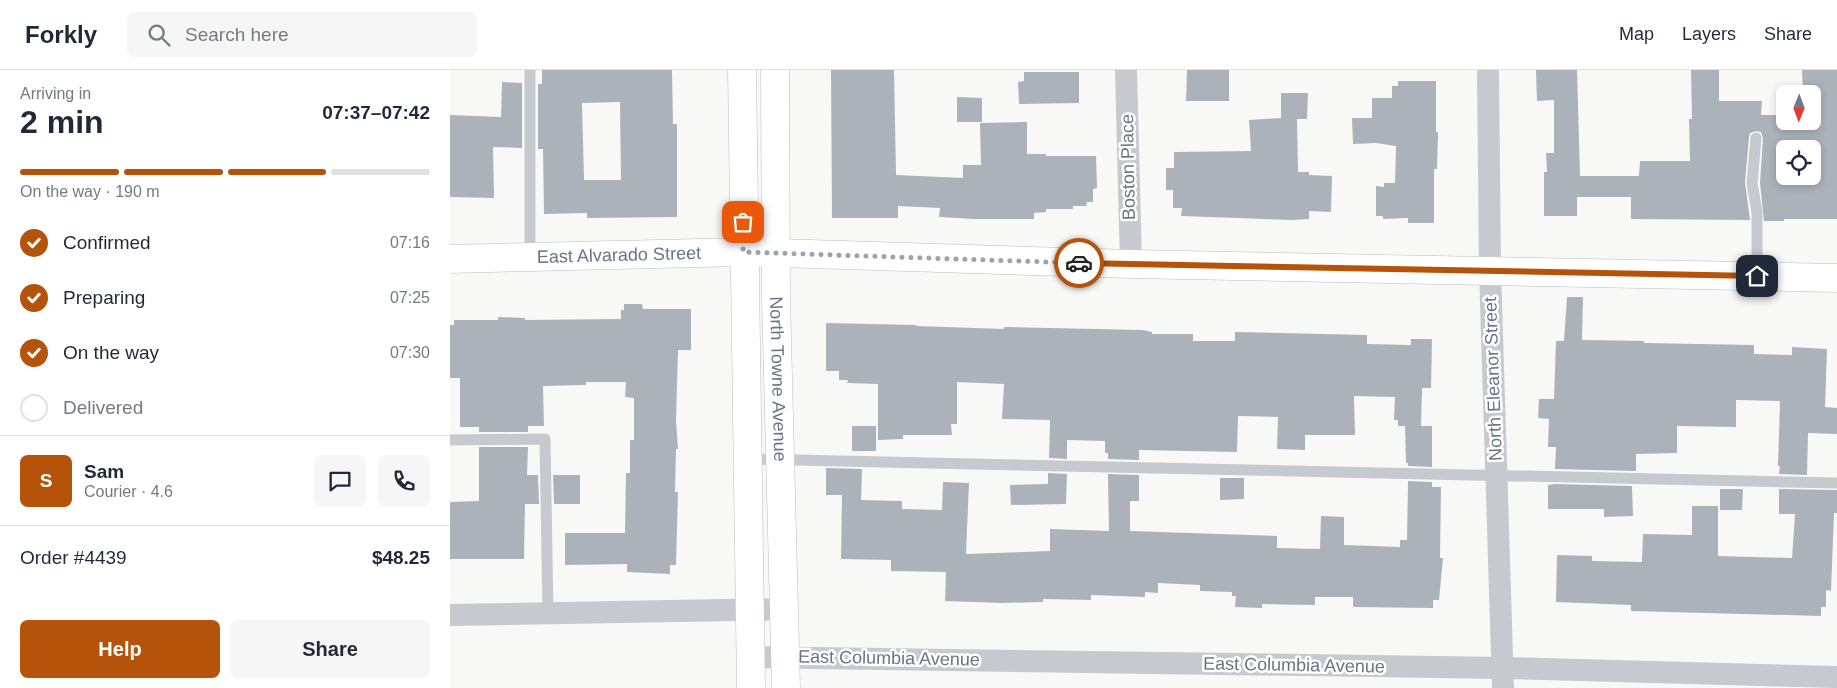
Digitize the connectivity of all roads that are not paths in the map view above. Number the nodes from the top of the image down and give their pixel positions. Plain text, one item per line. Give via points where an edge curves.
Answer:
1 (530, 70) edge
2 (742, 70) edge
3 (775, 70) edge
4 (1126, 70) edge
5 (1488, 70) edge
6 (1756, 138) dead end
7 (743, 252) junction
8 (776, 253) junction
9 (530, 257) junction
10 (450, 259) edge
11 (1131, 264) junction
12 (1490, 271) junction
13 (1757, 276) junction
14 (1837, 278) edge
15 (450, 440) edge
16 (748, 459) junction
17 (781, 460) junction
18 (1496, 475) junction
19 (1837, 483) edge
20 (785, 609) junction
21 (750, 610) junction
22 (548, 613) junction
23 (450, 615) edge
24 (750, 657) junction
25 (786, 657) junction
26 (1837, 677) edge
27 (1503, 678) edge
28 (750, 688) edge
29 (786, 688) edge

1 - 9 lane
2 - 7 street, North Towne Avenue
3 - 8 street, North Towne Avenue
4 - 11 street, Boston Place
5 - 12 street, North Eleanor Street
6 - 13 lane via 1752,183 1757,212
7 - 8 street, East Alvarado Street
7 - 9 street, East Alvarado Street
7 - 16 street, North Towne Avenue
8 - 11 street, East Alvarado Street
8 - 17 street, North Towne Avenue
9 - 10 street, East Alvarado Street
11 - 12 street, East Alvarado Street
12 - 13 street, East Alvarado Street
12 - 18 street, North Eleanor Street
13 - 14 street, East Alvarado Street
15 - 22 lane via 545,439
16 - 17 lane
16 - 21 street, North Towne Avenue
17 - 18 lane
17 - 20 street, North Towne Avenue
18 - 19 lane
18 - 27 street, North Eleanor Street
20 - 21 street
20 - 25 street, North Towne Avenue
21 - 22 street
21 - 24 street, North Towne Avenue
22 - 23 street
24 - 25 street, East Columbia Avenue
24 - 28 street, North Towne Avenue
25 - 27 street, East Columbia Avenue
25 - 29 street, North Towne Avenue
26 - 27 street, East Columbia Avenue

